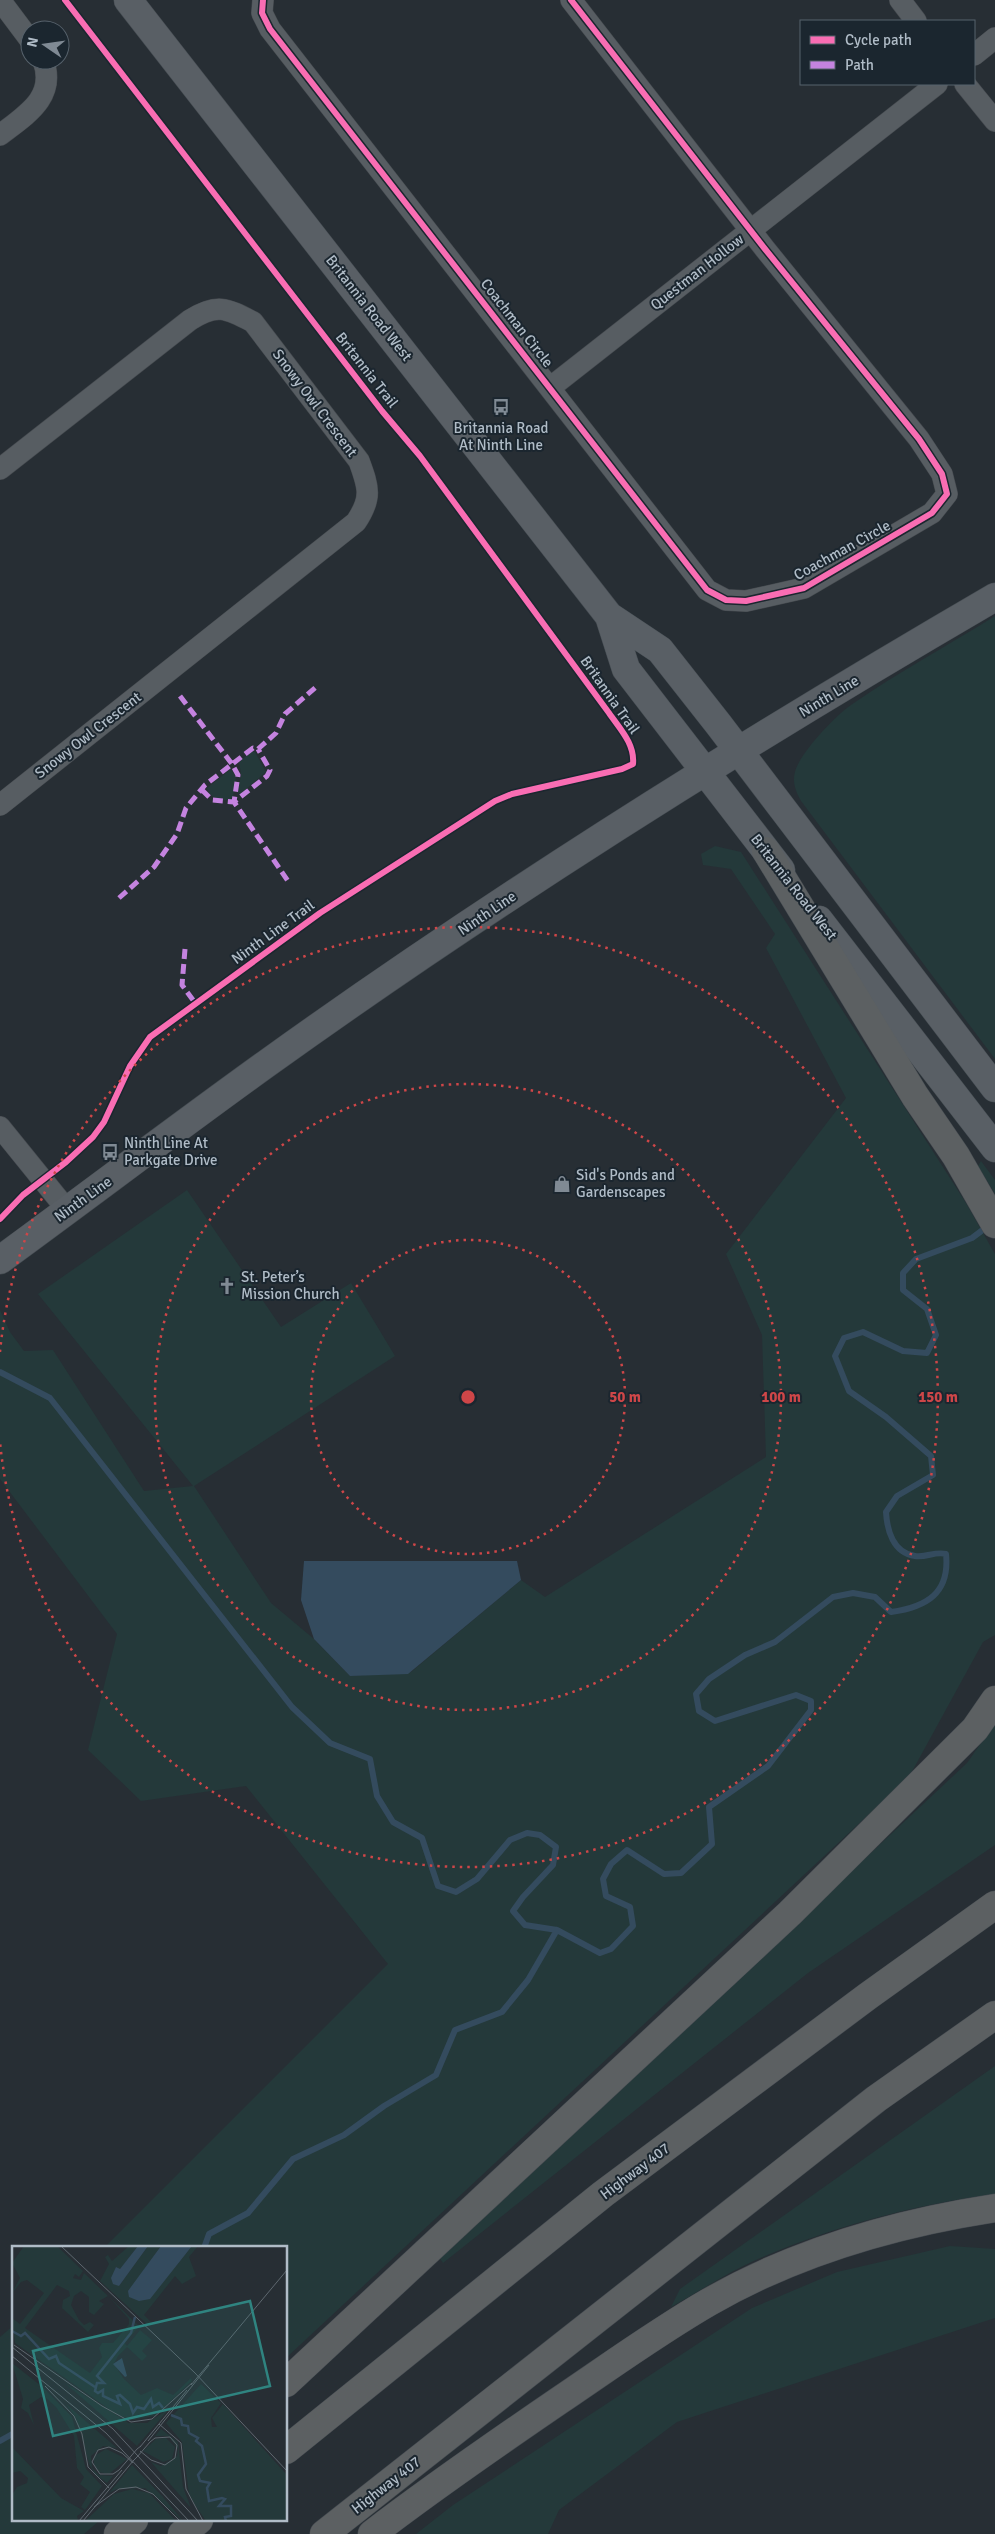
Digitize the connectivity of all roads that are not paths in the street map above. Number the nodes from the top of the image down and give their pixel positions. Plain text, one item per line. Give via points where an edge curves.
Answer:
1 (0, 0) edge
2 (128, 0) edge
3 (263, 0) edge
4 (570, 0) edge
5 (900, 0) edge
6 (915, 20) edge
7 (20, 27) edge
8 (995, 38) edge
9 (975, 54) edge
10 (45, 70) edge
11 (936, 85) edge
12 (966, 85) edge
13 (995, 121) edge
14 (0, 135) edge
15 (751, 230) junction
16 (551, 387) junction
17 (0, 469) edge
18 (995, 597) edge
19 (609, 616) junction
20 (739, 751) junction
21 (706, 771) junction
22 (0, 804) edge
23 (766, 851) junction
24 (995, 1088) edge
25 (0, 1127) edge
26 (995, 1148) edge
27 (68, 1211) junction
28 (995, 1224) edge
29 (0, 1260) edge
30 (995, 1700) edge
31 (995, 1905) edge
32 (995, 2015) edge
33 (995, 2208) edge
34 (288, 2381) edge
35 (288, 2448) edge
36 (132, 2522) edge
37 (197, 2522) edge
38 (118, 2534) edge
39 (182, 2534) edge
40 (324, 2534) edge
41 (372, 2534) edge

1 - 7 street
2 - 19 main road, Britannia Road West
3 - 16 street, Coachman Circle via 262,13 270,29
4 - 15 street, Coachman Circle
5 - 6 street
8 - 9 street
10 - 14 street via 48,82 42,97 29,113
11 - 15 street, Questman Hollow
12 - 13 street
15 - 16 street, Questman Hollow
15 - 16 street, Coachman Circle via 919,438 942,474 947,494 932,513 804,588 746,601 726,600 707,590
17 - 22 street, Snowy Owl Crescent via 190,320 218,308 253,322 358,461 367,483 366,506 356,522
18 - 20 main road, Ninth Line
19 - 20 main road, Britannia Road West via 660,650
19 - 21 main road, Britannia Road West via 626,669
20 - 21 main road, Ninth Line
20 - 24 main road, Britannia Road West
21 - 23 main road, Britannia Road West
21 - 27 main road, Ninth Line via 664,795 290,1047
23 - 26 main road, Britannia Road West
23 - 28 highway
25 - 27 street
27 - 29 main road, Ninth Line
30 - 34 highway via 975,1729 790,1913
31 - 35 highway, Highway 407 via 603,2194
32 - 40 highway, Highway 407 via 876,2099
33 - 41 highway via 938,2217 826,2250 709,2302 542,2412
36 - 38 highway
37 - 39 highway

